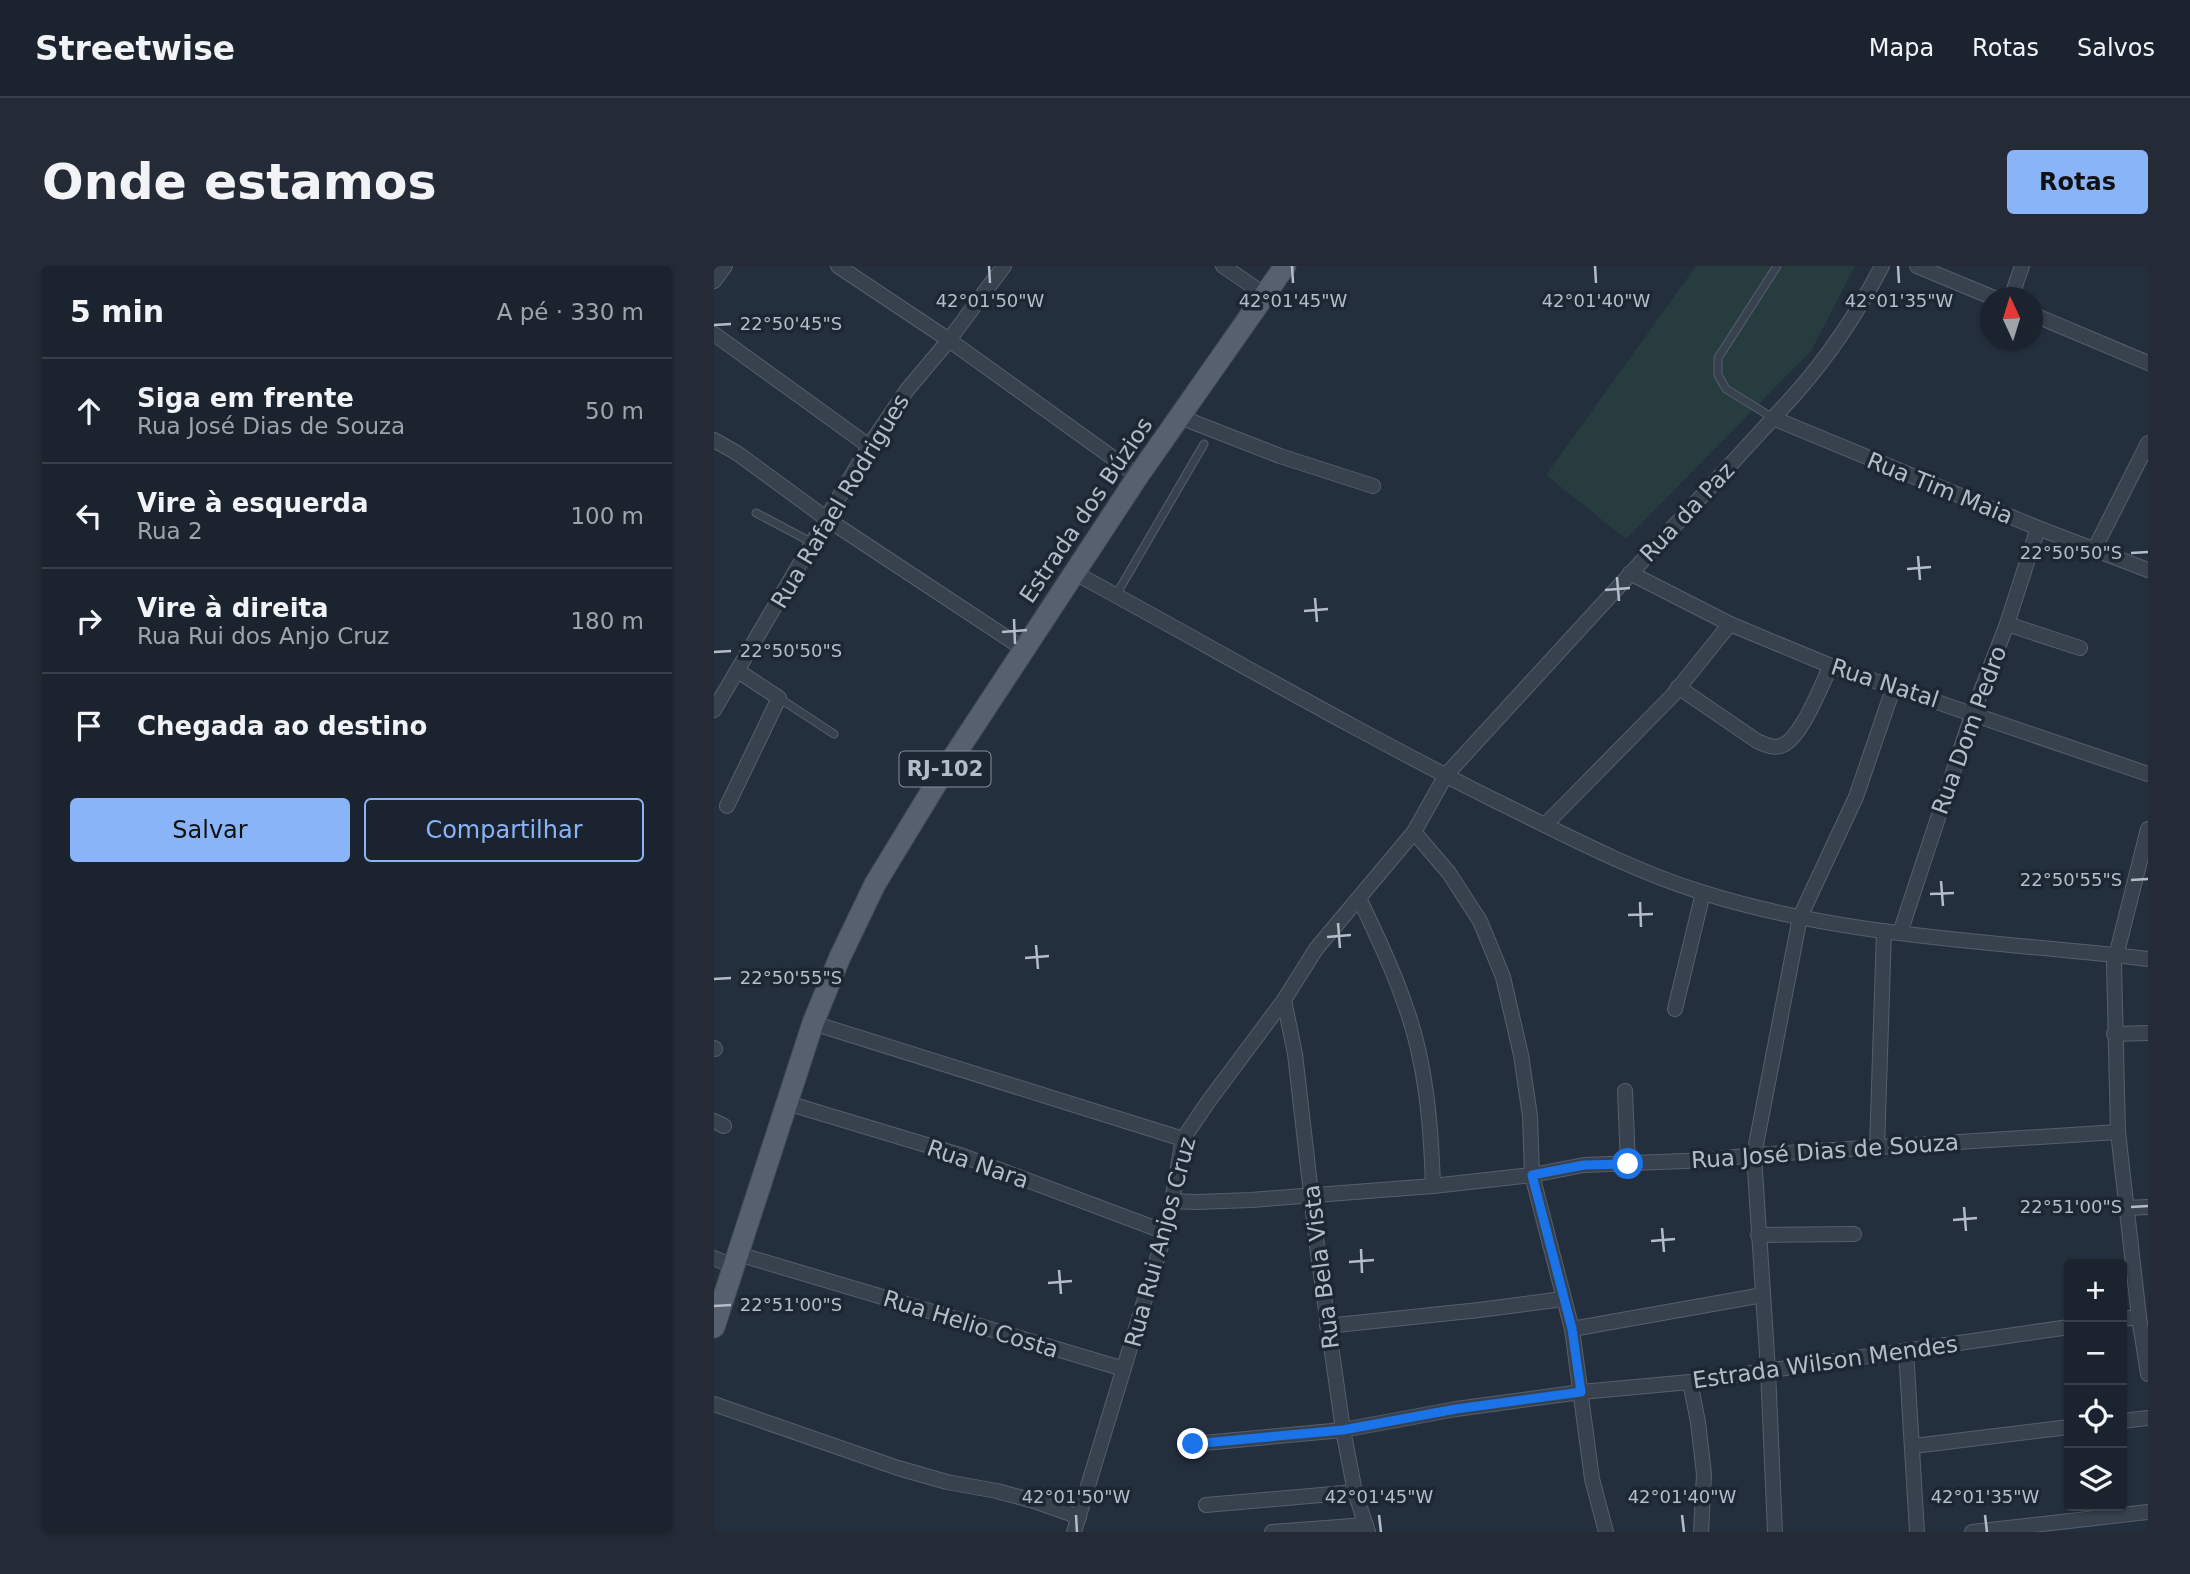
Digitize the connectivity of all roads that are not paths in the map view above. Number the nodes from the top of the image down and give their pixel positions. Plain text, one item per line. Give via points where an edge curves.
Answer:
1 (725, 266) edge
2 (838, 266) edge
3 (1004, 266) edge
4 (1223, 266) edge
5 (1284, 266) edge
6 (1777, 266) edge
7 (1882, 266) edge
8 (1917, 266) edge
9 (2022, 266) edge
10 (714, 281) edge
11 (2015, 287) edge
12 (1980, 292) edge
13 (1264, 294) junction
14 (2043, 319) edge
15 (714, 334) edge
16 (949, 340) junction
17 (2148, 363) edge
18 (1180, 417) junction
19 (1773, 418) junction
20 (714, 440) edge
21 (2148, 443) edge
22 (1204, 444) dead end
23 (869, 446) junction
24 (1138, 476) junction
25 (1373, 486) dead end
26 (755, 513) dead end
27 (827, 519) junction
28 (2038, 528) junction
29 (813, 543) junction
30 (2095, 548) junction
31 (2148, 570) edge
32 (1075, 573) junction
33 (1630, 573) junction
34 (1116, 596) junction
35 (1730, 624) junction
36 (2007, 624) junction
37 (2080, 648) dead end
38 (1024, 649) junction
39 (1831, 666) junction
40 (738, 671) junction
41 (1894, 686) junction
42 (1678, 687) junction
43 (779, 698) junction
44 (716, 703) edge
45 (1973, 712) junction
46 (834, 734) dead end
47 (2148, 774) edge
48 (1446, 775) junction
49 (727, 806) dead end
50 (1545, 825) junction
51 (2148, 829) edge
52 (1414, 831) junction
53 (1703, 893) junction
54 (1359, 898) junction
55 (1800, 917) junction
56 (1884, 931) junction
57 (1900, 933) junction
58 (2115, 955) junction
59 (2148, 959) edge
60 (1284, 1000) junction
61 (1675, 1009) dead end
62 (813, 1023) junction
63 (2148, 1033) edge
64 (2114, 1034) junction
65 (1625, 1091) dead end
66 (788, 1103) junction
67 (2118, 1132) junction
68 (1183, 1139) junction
69 (1877, 1148) junction
70 (1754, 1154) junction
71 (1628, 1164) junction
72 (1532, 1175) junction
73 (1433, 1186) junction
74 (1312, 1195) junction
75 (1173, 1200) junction
76 (2148, 1207) edge
77 (2126, 1208) junction
78 (1165, 1232) junction
79 (1854, 1234) dead end
80 (1758, 1235) junction
81 (729, 1260) edge
82 (2142, 1284) edge
83 (1763, 1295) junction
84 (1563, 1299) junction
85 (2139, 1317) junction
86 (2127, 1318) edge
87 (1327, 1326) junction
88 (714, 1327) edge
89 (2064, 1328) edge
90 (1572, 1329) junction
91 (1906, 1350) junction
92 (1124, 1370) junction
93 (1768, 1370) junction
94 (2148, 1374) edge
95 (1690, 1381) junction
96 (1581, 1392) junction
97 (714, 1404) edge
98 (2148, 1418) edge
99 (2127, 1420) edge
100 (2064, 1428) edge
101 (1343, 1430) junction
102 (1193, 1444) dead end
103 (1914, 1446) junction
104 (1355, 1492) junction
105 (1206, 1505) dead end
106 (2148, 1512) edge
107 (1079, 1517) junction
108 (1367, 1528) edge
109 (1074, 1532) edge
110 (1272, 1532) edge
111 (1606, 1532) edge
112 (1701, 1532) edge
113 (1775, 1532) edge
114 (1917, 1532) edge
115 (1972, 1532) edge

1 - 10 street
2 - 16 street
3 - 16 street, Rua Rafael Rodrigues
4 - 13 street
5 - 13 main road, Estrada dos Búzios / RJ-102
6 - 19 lane via 1718,358 1718,375 1726,389
7 - 19 street, Rua da Paz via 1829,355
8 - 12 street
9 - 11 street
13 - 18 main road, Estrada dos Búzios / RJ-102
14 - 17 street
15 - 23 street
16 - 23 street, Rua Rafael Rodrigues
16 - 24 street
18 - 24 main road, Estrada dos Búzios / RJ-102
18 - 25 street
19 - 28 street, Rua Tim Maia
19 - 33 street, Rua da Paz
20 - 27 street
21 - 30 street
22 - 34 lane
23 - 27 street, Rua Rafael Rodrigues
24 - 32 main road, Estrada dos Búzios / RJ-102
26 - 29 lane
27 - 29 street, Rua Rafael Rodrigues
27 - 38 street
28 - 30 street, Rua Tim Maia
28 - 36 street, Rua Dom Pedro
29 - 40 street, Rua Rafael Rodrigues
30 - 31 street, Rua Tim Maia
32 - 34 street
32 - 38 main road, Estrada dos Búzios / RJ-102
33 - 35 street, Rua Natal
33 - 48 street, Rua da Paz
34 - 48 street
35 - 39 street, Rua Natal
35 - 42 street
36 - 37 street
36 - 45 street, Rua Dom Pedro
38 - 62 main road, Estrada dos Búzios / RJ-102 via 875,884
39 - 41 street, Rua Natal
39 - 42 street via 1795,737 1782,746 1757,741
40 - 43 street
40 - 44 street, Rua Rafael Rodrigues
41 - 45 street, Rua Natal
41 - 55 street via 1856,797
42 - 50 street
43 - 46 lane
43 - 49 street
45 - 47 street, Rua Natal
45 - 57 street, Rua Dom Pedro
48 - 50 street
48 - 52 street, Rua Rui Anjos Cruz
50 - 53 street via 1646,873
51 - 58 street
52 - 54 street, Rua Rui Anjos Cruz
52 - 72 street via 1449,873 1479,921 1503,977 1521,1055
53 - 55 street
53 - 61 street
54 - 60 street, Rua Rui Anjos Cruz via 1316,949
54 - 73 street via 1405,1003 1417,1046 1431,1133
55 - 56 street
55 - 70 street
56 - 57 street
56 - 69 street
57 - 58 street
58 - 59 street
58 - 64 street
60 - 68 street, Rua Rui Anjos Cruz
60 - 74 street, Rua Bela Vista
62 - 66 main road, Estrada dos Búzios / RJ-102
62 - 68 street
63 - 64 street
64 - 67 street
65 - 71 street
66 - 78 street, Rua Nara via 963,1156
66 - 81 main road, Estrada dos Búzios / RJ-102
67 - 69 street, Rua José Dias de Souza
67 - 77 street
68 - 75 street, Rua Rui Anjos Cruz
69 - 70 street, Rua José Dias de Souza
70 - 71 street, Rua José Dias de Souza
70 - 80 street
71 - 72 street, Rua José Dias de Souza via 1584,1165
72 - 73 street, Rua José Dias de Souza
72 - 84 street
73 - 74 street, Rua José Dias de Souza
74 - 75 street, Rua José Dias de Souza
74 - 87 street, Rua Bela Vista
75 - 78 street, Rua Rui Anjos Cruz
76 - 77 street
77 - 82 street
78 - 92 street, Rua Rui Anjos Cruz
79 - 80 street
80 - 83 street
81 - 88 main road, Estrada dos Búzios / RJ-102
81 - 92 street, Rua Helio Costa
82 - 85 street
83 - 90 street
83 - 93 street
84 - 87 street
84 - 90 street
85 - 86 street
85 - 94 street
87 - 101 street, Rua Bela Vista
89 - 91 street, Estrada Wilson Mendes
90 - 96 street
91 - 93 street, Estrada Wilson Mendes
91 - 103 street
92 - 107 street, Rua Rui Anjos Cruz
93 - 95 street, Estrada Wilson Mendes
93 - 113 street
95 - 96 street, Estrada Wilson Mendes
95 - 112 street via 1704,1474
96 - 101 street, Estrada Wilson Mendes
96 - 111 street via 1592,1479
97 - 107 street via 898,1468 998,1491
98 - 99 street
100 - 103 street
101 - 102 street, Estrada Wilson Mendes
101 - 104 street, Rua Bela Vista
103 - 114 street
104 - 105 street
104 - 108 street, Rua Bela Vista
106 - 115 street
107 - 109 street, Rua Rui Anjos Cruz
108 - 110 street

